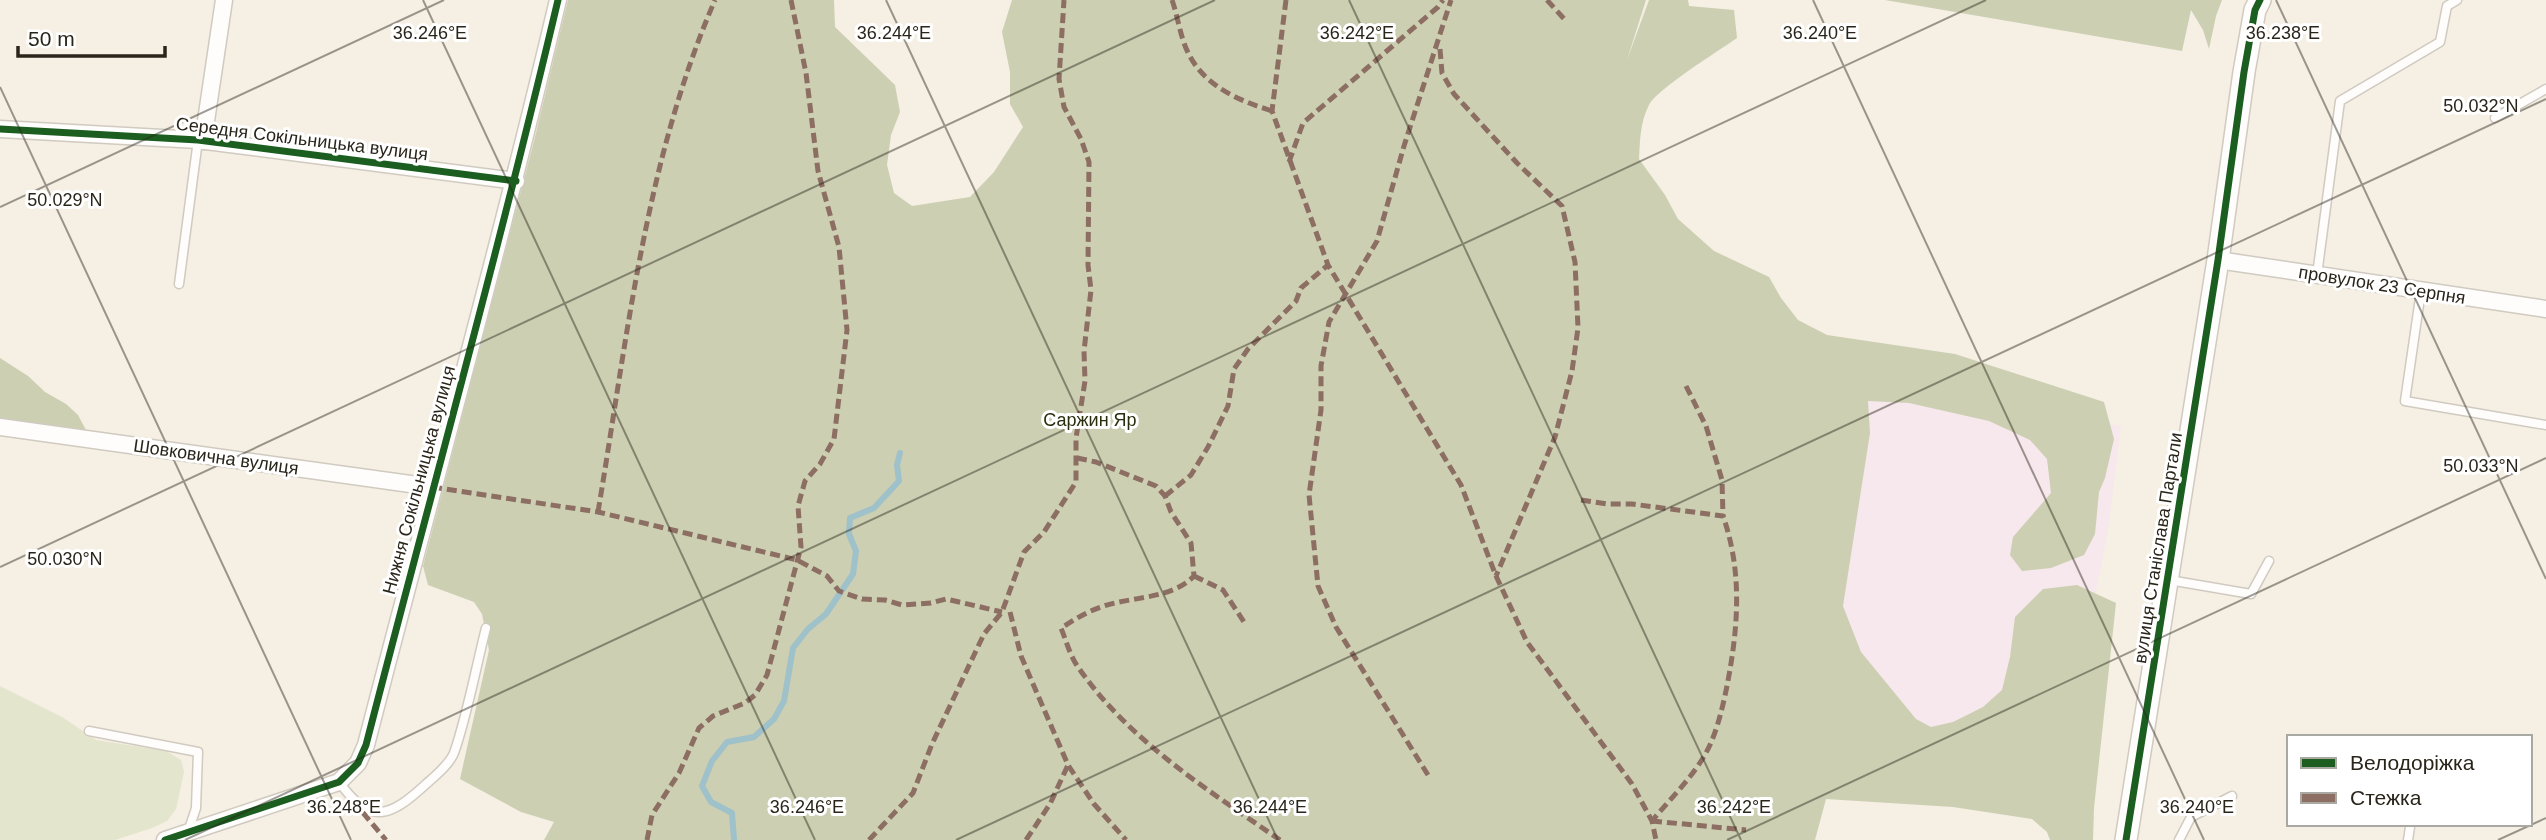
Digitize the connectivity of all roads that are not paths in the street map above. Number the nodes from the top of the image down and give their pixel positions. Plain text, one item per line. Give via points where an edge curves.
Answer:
1 (224, 0) edge
2 (558, 0) edge
3 (2260, 0) edge
4 (2457, 0) edge
5 (2546, 89) edge
6 (2495, 118) dead end
7 (0, 128) edge
8 (201, 141) junction
9 (516, 181) junction
10 (2218, 260) junction
11 (2317, 275) junction
12 (179, 284) dead end
13 (2421, 290) junction
14 (2546, 309) edge
15 (2546, 425) edge
16 (0, 427) edge
17 (432, 487) junction
18 (2269, 561) dead end
19 (2169, 580) junction
20 (486, 628) dead end
21 (89, 731) dead end
22 (339, 782) junction
23 (2232, 796) dead end
24 (2410, 827) dead end
25 (188, 832) junction
26 (165, 840) edge
27 (2126, 840) edge
28 (2179, 840) edge
29 (2408, 840) edge

1 - 8 street
2 - 9 street, Нижня Сокільницька вулиця
3 - 10 street, вулиця Станіслава Партали via 2244,72
4 - 11 lane via 2447,6 2440,42 2340,101
5 - 6 lane
7 - 8 street, Середня Сокільницька вулиця
8 - 9 street, Середня Сокільницька вулиця
8 - 12 lane
9 - 17 street, Нижня Сокільницька вулиця
10 - 11 street, провулок 23 Серпня
10 - 19 street, вулиця Станіслава Партали
11 - 13 street, провулок 23 Серпня
13 - 14 street, провулок 23 Серпня
13 - 15 lane via 2405,401
16 - 17 street, Шовковична вулиця
17 - 22 street, Нижня Сокільницька вулиця via 366,745 358,763
18 - 19 lane via 2251,594
19 - 27 street, вулиця Станіслава Партали
20 - 22 lane via 453,756 436,775 408,802 378,813 353,801
21 - 25 lane via 198,752 196,808
22 - 25 street
23 - 28 lane via 2190,817
24 - 29 lane
25 - 26 street

